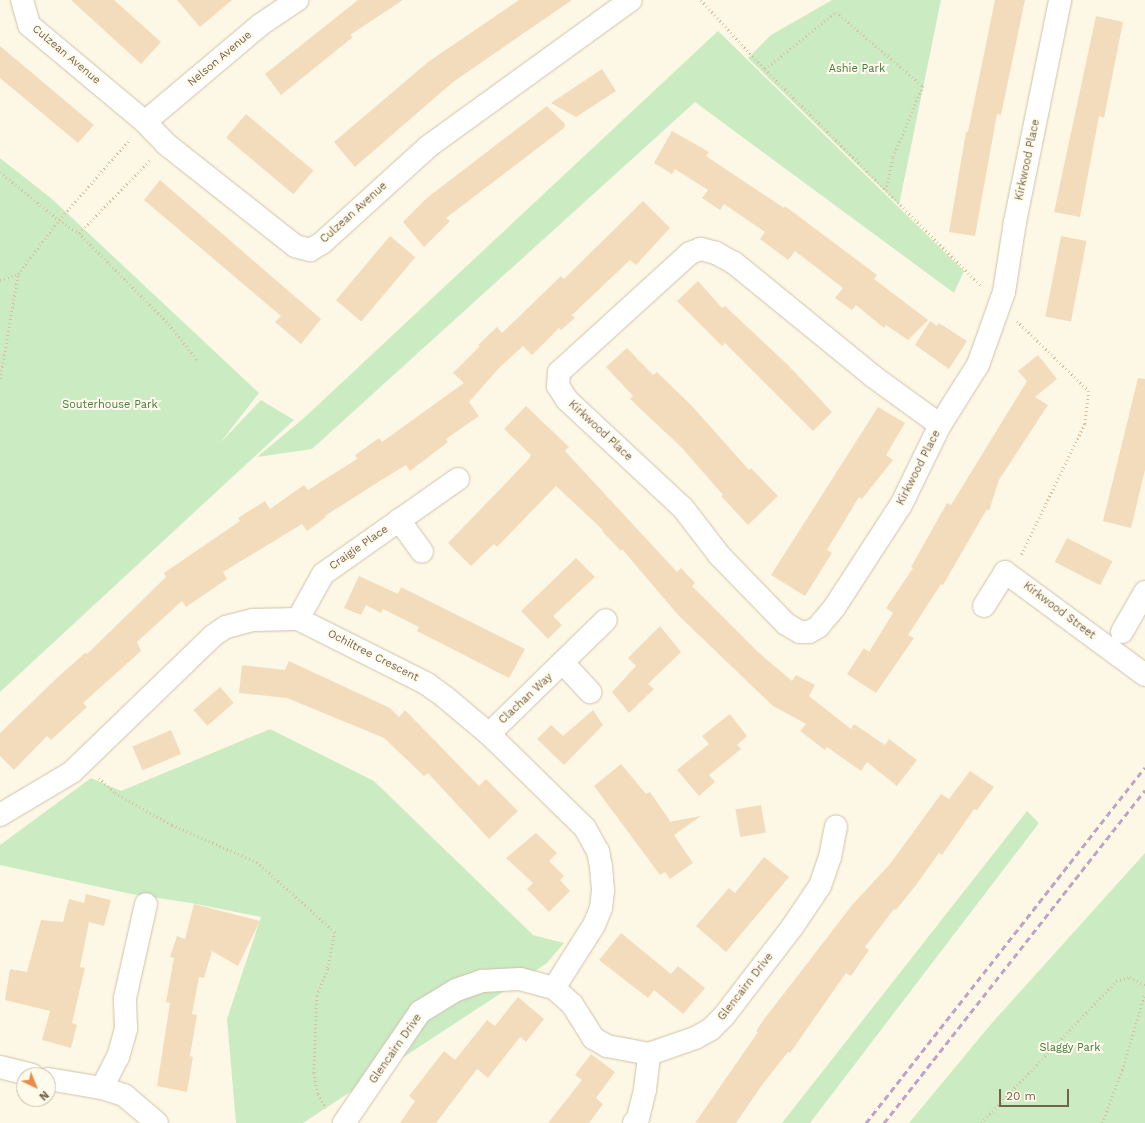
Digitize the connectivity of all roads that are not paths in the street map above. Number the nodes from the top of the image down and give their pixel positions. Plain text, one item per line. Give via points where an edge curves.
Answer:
1 (22, 0) edge
2 (297, 0) edge
3 (632, 0) edge
4 (1060, 0) edge
5 (145, 122) junction
6 (940, 425) junction
7 (458, 479) dead end
8 (399, 520) junction
9 (422, 552) dead end
10 (1145, 592) edge
11 (984, 606) dead end
12 (298, 619) junction
13 (606, 620) dead end
14 (1122, 632) dead end
15 (563, 663) junction
16 (1145, 675) edge
17 (590, 692) dead end
18 (488, 734) junction
19 (0, 815) edge
20 (836, 827) dead end
21 (146, 904) dead end
22 (554, 988) junction
23 (649, 1054) junction
24 (0, 1067) edge
25 (16, 1071) edge
26 (56, 1080) edge
27 (102, 1088) junction
28 (345, 1122) edge
29 (157, 1123) edge
30 (634, 1123) edge

1 - 5 street, Culzean Avenue via 29,25
2 - 5 street, Nelson Avenue via 260,25
3 - 5 street, Culzean Avenue via 430,146 322,243 310,250 295,246 166,144
4 - 6 street, Kirkwood Place via 1015,222 1003,296 978,365
6 - 6 street, Kirkwood Place via 901,504 834,608 818,628 810,632 800,632 786,624 719,555 683,508 567,400 558,386 559,372 690,253 701,249 716,253 734,263 874,377
7 - 8 street, Craigie Place
8 - 9 street, Craigie Place
8 - 12 street, Craigie Place via 323,574
10 - 14 street
11 - 16 street, Kirkwood Street via 1009,574
12 - 18 street, Ochiltree Crescent via 427,684
12 - 19 street, Ochiltree Crescent via 253,620 226,627 214,635 83,762 50,787
13 - 15 street, Clachan Way
15 - 17 street
15 - 18 street, Clachan Way
18 - 22 street, Ochiltree Crescent via 585,828 598,851 603,890 601,908 594,926
20 - 23 street, Glencairn Drive via 830,857 820,886 793,926 724,1016 711,1029 695,1038
21 - 27 street via 125,998 126,1029 118,1058
22 - 23 street, Glencairn Drive via 572,1004 593,1038 607,1046
22 - 28 street, Glencairn Drive via 520,979 482,981 456,990 420,1012
23 - 30 street via 645,1089 638,1118
24 - 25 street
26 - 27 street
27 - 29 street via 124,1095

